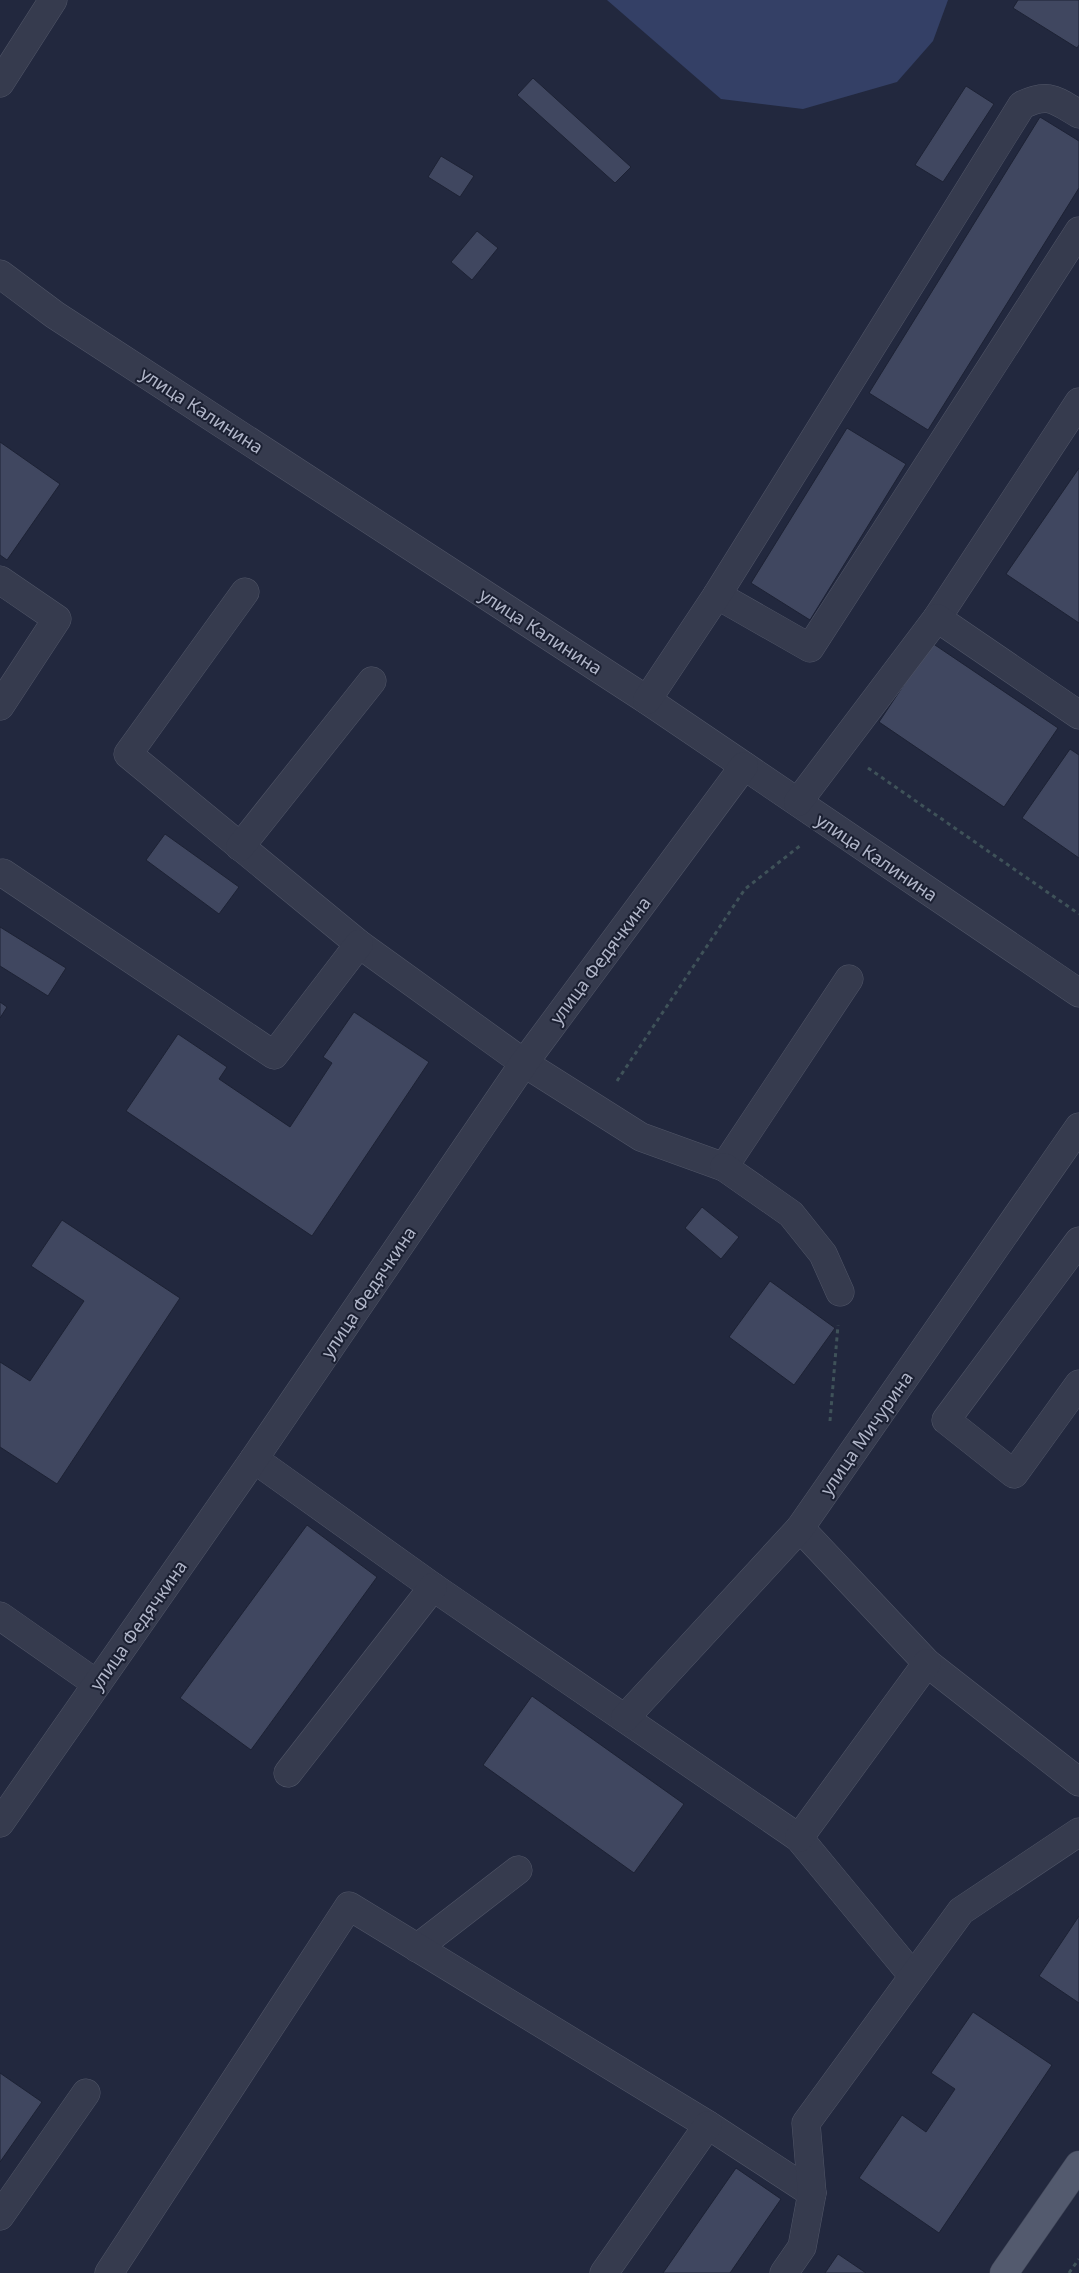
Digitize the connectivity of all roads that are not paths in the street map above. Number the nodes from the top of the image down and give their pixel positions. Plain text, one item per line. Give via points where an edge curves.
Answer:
1 (53, 0) edge
2 (0, 83) edge
3 (1079, 114) edge
4 (1079, 231) edge
5 (0, 274) edge
6 (1079, 402) edge
7 (0, 580) edge
8 (245, 592) dead end
9 (717, 595) junction
10 (937, 618) junction
11 (372, 682) dead end
12 (647, 700) junction
13 (0, 706) edge
14 (1079, 715) edge
15 (744, 766) junction
16 (798, 802) junction
17 (240, 847) junction
18 (0, 874) edge
19 (359, 944) junction
20 (849, 979) dead end
21 (1079, 993) edge
22 (524, 1063) junction
23 (1079, 1126) edge
24 (724, 1167) junction
25 (1079, 1242) edge
26 (840, 1292) road end
27 (1079, 1384) edge
28 (254, 1459) junction
29 (800, 1528) junction
30 (433, 1586) junction
31 (0, 1616) edge
32 (927, 1663) junction
33 (97, 1684) junction
34 (625, 1718) junction
35 (288, 1773) dead end
36 (1079, 1782) edge
37 (0, 1823) edge
38 (1079, 1832) edge
39 (799, 1838) junction
40 (518, 1870) dead end
41 (417, 1948) junction
42 (914, 1976) junction
43 (86, 2093) dead end
44 (708, 2125) junction
45 (1079, 2165) edge
46 (812, 2193) junction
47 (0, 2216) edge
48 (109, 2273) edge
49 (604, 2273) edge
50 (784, 2273) edge
51 (1004, 2273) edge

1 - 2 street
3 - 9 street via 1053,99 1037,98 1022,105
4 - 9 street via 810,648
5 - 12 street, улица Калинина via 55,315
6 - 10 street
7 - 13 street via 57,619
8 - 17 street via 128,754
9 - 12 street
10 - 14 street
10 - 16 street
11 - 17 street
12 - 15 street, улица Калинина
15 - 16 street, улица Калинина
15 - 22 street, улица Федячкина
16 - 21 street, улица Калинина
17 - 19 street
18 - 19 street via 274,1055
19 - 22 street
20 - 24 street
22 - 24 street via 641,1137
22 - 28 street, улица Федячкина
23 - 29 street, улица Мичурина
24 - 26 street via 791,1214 823,1254
25 - 27 street via 946,1420 1014,1474
28 - 30 street
28 - 33 street, улица Федячкина
29 - 32 street
29 - 34 street, улица Мичурина
30 - 34 street
30 - 35 street
31 - 33 street
32 - 36 street
32 - 39 street
33 - 37 street, улица Федячкина
34 - 39 street
38 - 42 street via 961,1911
39 - 42 street
40 - 41 street
41 - 44 street
41 - 48 street via 350,1906
42 - 46 street via 806,2123
43 - 47 street
44 - 46 street
44 - 49 street
45 - 51 main road
46 - 50 street via 802,2247

